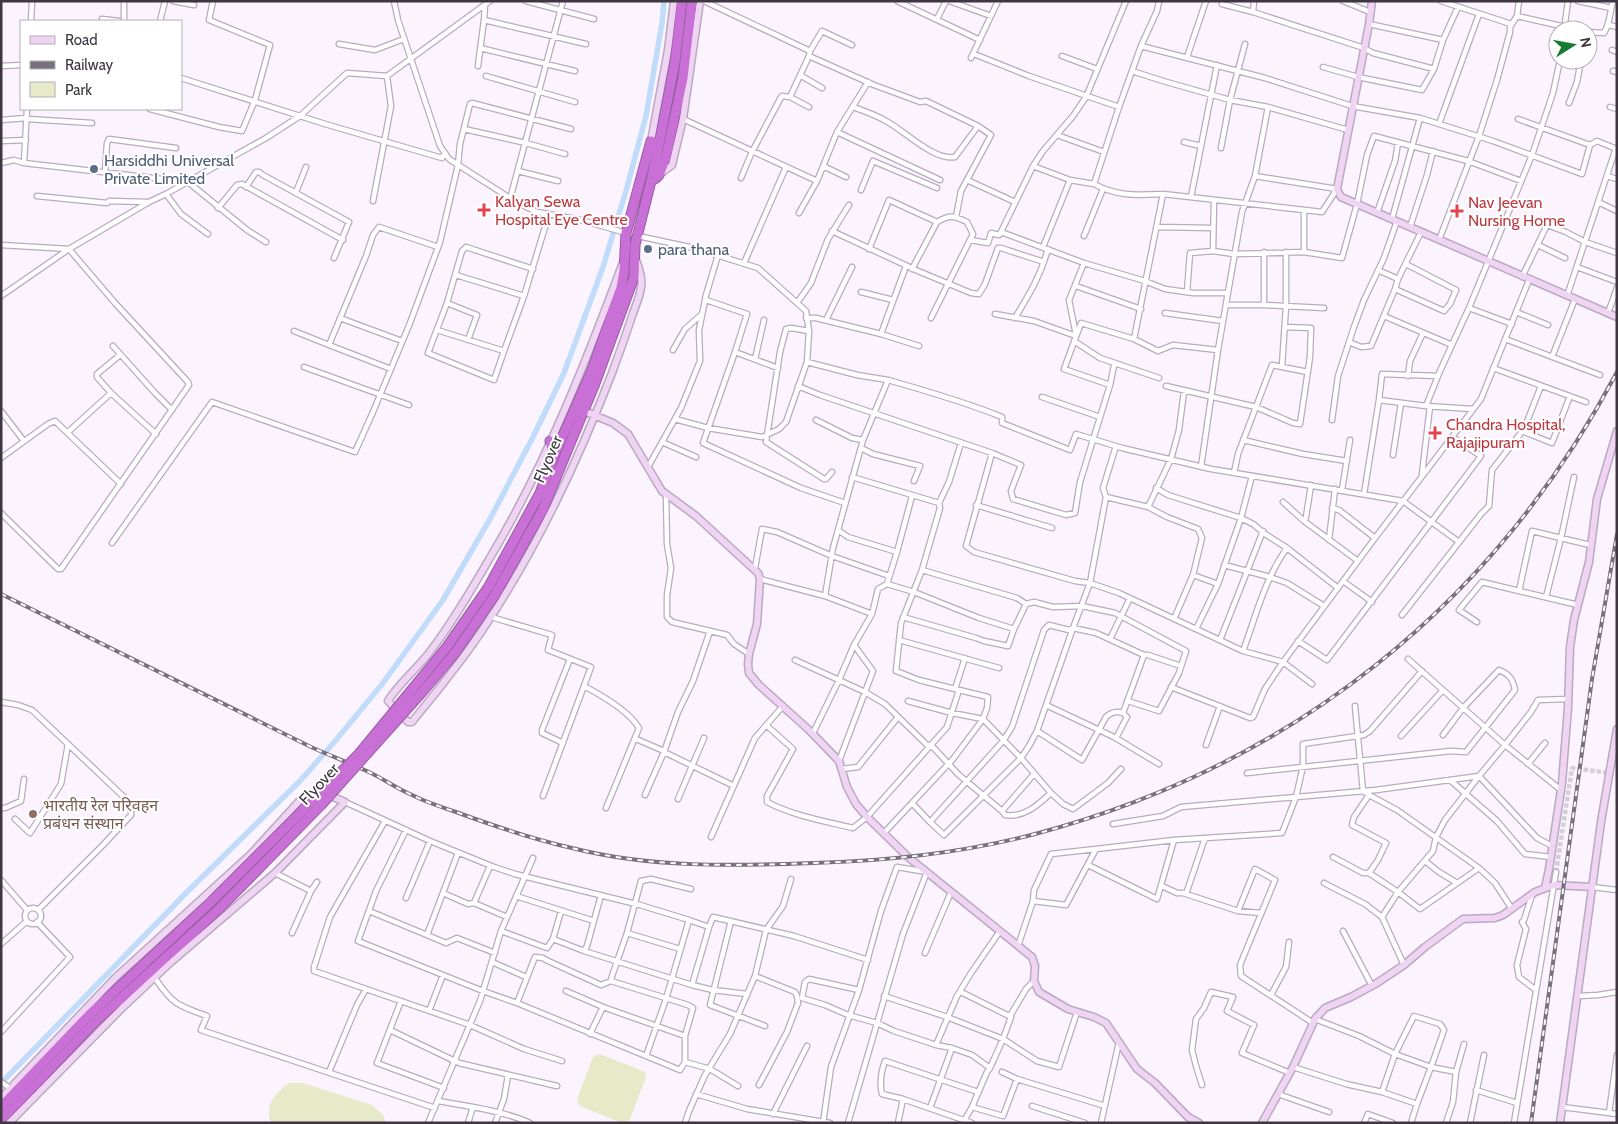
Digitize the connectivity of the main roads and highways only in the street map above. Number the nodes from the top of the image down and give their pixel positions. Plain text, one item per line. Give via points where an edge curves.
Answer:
1 (682, 1) edge
2 (692, 1) edge
3 (655, 142) junction
4 (651, 180) junction
5 (592, 370) junction
6 (580, 376) road end
7 (550, 441) road end
8 (554, 456) junction
9 (1, 1106) edge
10 (1, 1120) edge

1 - 3 highway via 674,62
2 - 4 highway via 683,78 666,157 660,175
3 - 4 highway, Flyover
3 - 5 highway, Flyover via 626,233 621,288
4 - 10 highway, Flyover, bridge via 636,235 634,277 564,461 543,509 495,595 455,653 321,805 219,909 96,1021
5 - 6 highway
5 - 8 highway, Flyover
7 - 8 highway
8 - 9 highway, Flyover, bridge via 540,493 488,588 447,647 358,755 212,901 73,1027

